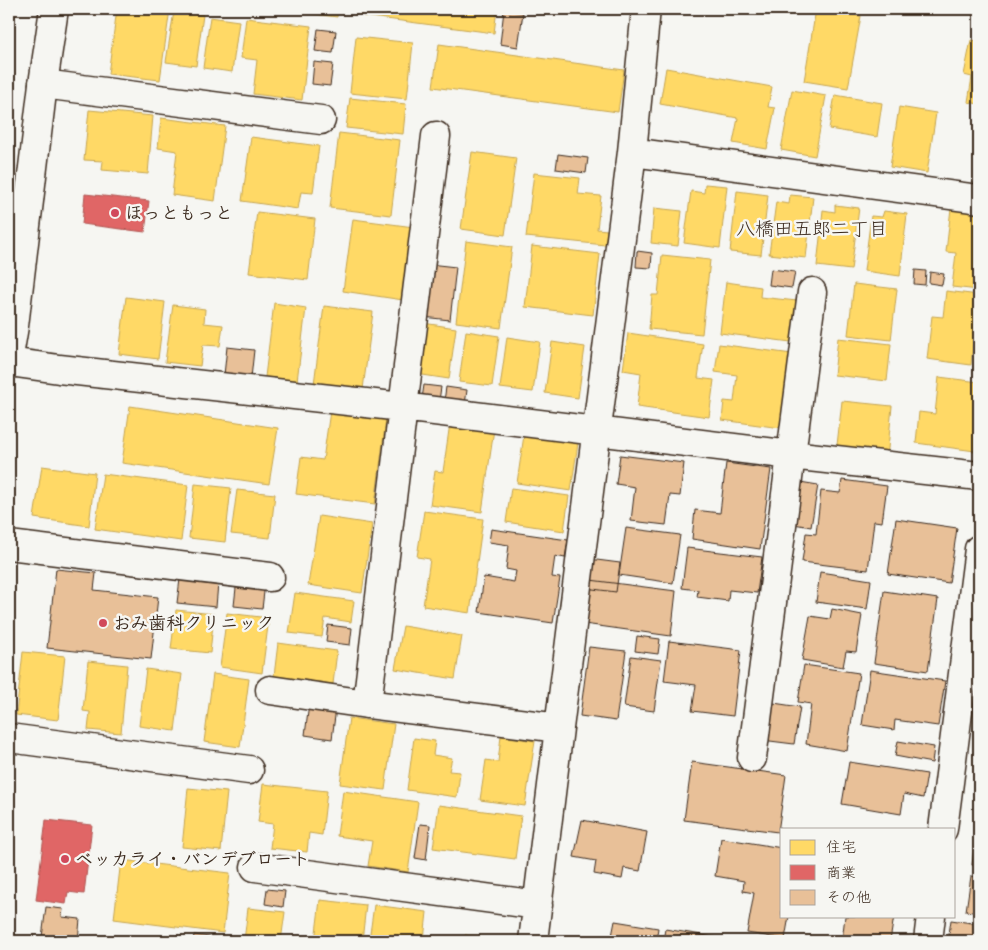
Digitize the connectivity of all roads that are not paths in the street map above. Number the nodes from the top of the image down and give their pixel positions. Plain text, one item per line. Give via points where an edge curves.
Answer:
1 (54, 9) edge
2 (646, 9) edge
3 (43, 84) junction
4 (321, 120) dead end
5 (436, 136) dead end
6 (632, 152) junction
7 (979, 199) edge
8 (812, 292) dead end
9 (9, 356) edge
10 (9, 362) edge
11 (402, 407) junction
12 (597, 432) junction
13 (791, 455) junction
14 (979, 476) edge
15 (9, 545) edge
16 (979, 549) edge
17 (270, 577) dead end
18 (270, 690) dead end
19 (367, 704) junction
20 (559, 728) junction
21 (9, 738) edge
22 (752, 758) dead end
23 (249, 770) dead end
24 (943, 828) edge
25 (255, 867) dead end
26 (538, 905) junction
27 (931, 918) edge
28 (534, 941) edge
29 (928, 941) edge

1 - 3 street
2 - 6 street
3 - 4 street
3 - 9 street
5 - 11 street
6 - 7 street
6 - 12 street
8 - 13 street
10 - 11 street
11 - 12 street
11 - 19 street
12 - 13 street
12 - 20 street
13 - 14 street
13 - 22 street
15 - 17 street
16 - 24 street
18 - 19 street
19 - 20 street
20 - 26 street
21 - 23 street
25 - 26 street
26 - 28 street
27 - 29 street

